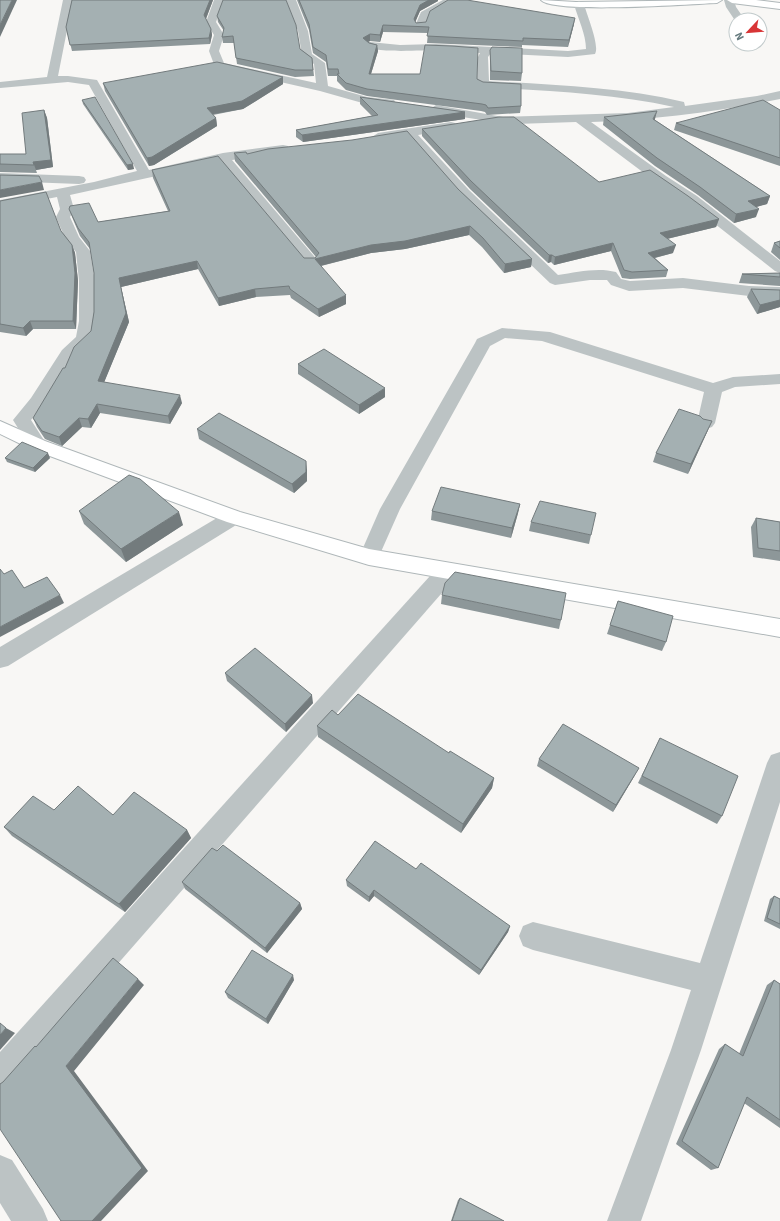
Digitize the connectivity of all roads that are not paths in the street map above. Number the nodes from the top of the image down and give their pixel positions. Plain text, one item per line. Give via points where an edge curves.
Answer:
1 (68, 0) edge
2 (219, 0) edge
3 (291, 0) edge
4 (450, 0) edge
5 (546, 0) edge
6 (717, 0) edge
7 (731, 0) edge
8 (579, 4) junction
9 (780, 6) edge
10 (736, 12) edge
11 (420, 26) edge
12 (370, 45) edge
13 (487, 50) junction
14 (52, 80) junction
15 (0, 85) edge
16 (322, 88) junction
17 (780, 95) edge
18 (404, 104) edge
19 (426, 107) edge
20 (695, 108) junction
21 (578, 118) junction
22 (498, 119) junction
23 (410, 133) junction
24 (366, 139) edge
25 (294, 148) edge
26 (223, 157) junction
27 (0, 177) edge
28 (63, 192) junction
29 (0, 204) edge
30 (311, 262) edge
31 (780, 268) edge
32 (780, 292) edge
33 (780, 379) edge
34 (714, 389) junction
35 (706, 423) edge
36 (0, 427) edge
37 (38, 445) junction
38 (234, 517) junction
39 (369, 557) junction
40 (447, 572) junction
41 (780, 628) edge
42 (0, 660) edge
43 (780, 763) edge
44 (533, 936) dead end
45 (709, 980) junction
46 (0, 1075) edge
47 (0, 1172) edge
48 (31, 1221) edge
49 (624, 1221) edge

1 - 14 street
2 - 16 street via 210,22 212,28 220,35 214,51 219,65
3 - 16 street via 303,31 307,55 319,63
4 - 11 street via 425,14
5 - 8 street
6 - 8 street
7 - 9 street
7 - 10 street via 731,6
8 - 13 street via 592,52 568,54
12 - 13 street
13 - 20 street via 483,57 483,84 598,91 645,97
14 - 15 street
14 - 27 street via 93,82 145,174 85,181
16 - 18 street via 366,100
17 - 20 street
19 - 22 street
20 - 21 street via 628,117
21 - 22 street
21 - 31 street via 692,199
22 - 23 street
23 - 24 street
23 - 32 street via 464,193 554,280 611,275 616,282 629,286 682,283
25 - 26 street
26 - 28 street
26 - 30 street
28 - 29 street
28 - 37 street via 67,209 63,217 72,238 83,252 87,280 87,321 84,339 68,354 37,402 22,420
33 - 34 street via 733,382
34 - 35 street
34 - 39 street via 544,336 502,333 483,343 390,509
36 - 37 street
37 - 38 street
38 - 39 street
38 - 42 street
39 - 40 street
40 - 41 street
40 - 46 street
43 - 45 street
44 - 45 street
45 - 49 street
47 - 48 street

